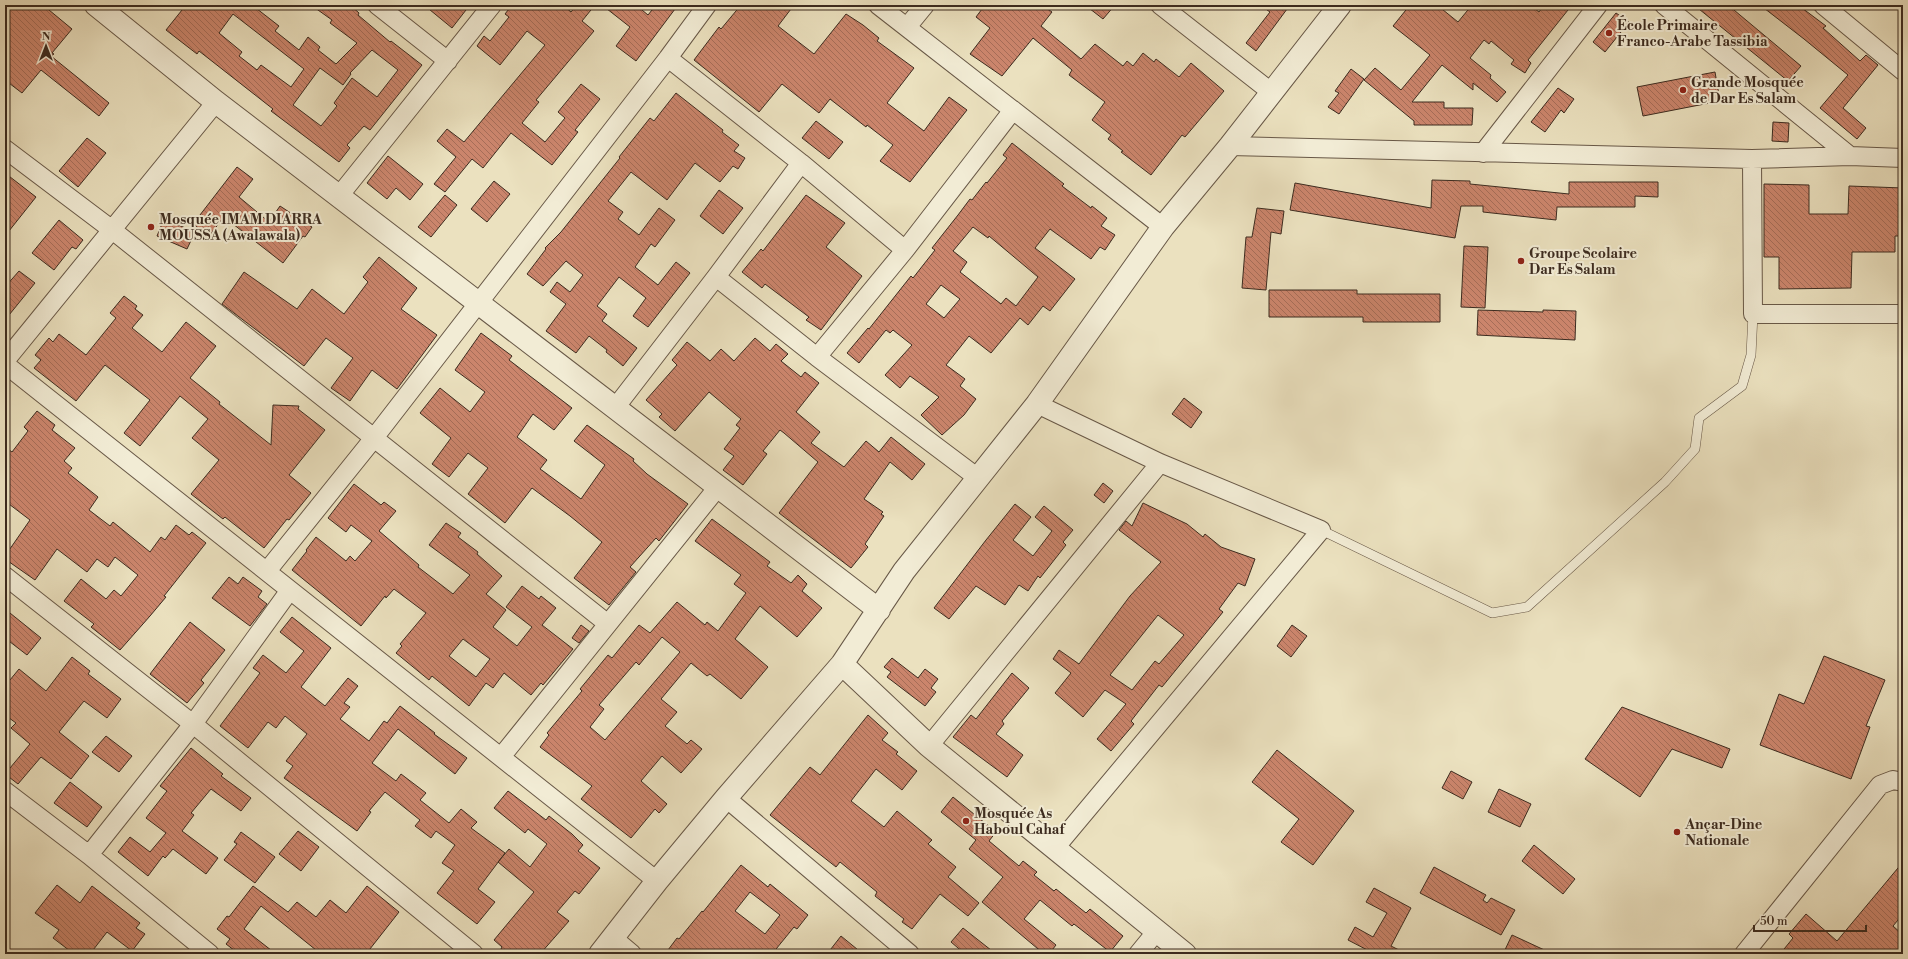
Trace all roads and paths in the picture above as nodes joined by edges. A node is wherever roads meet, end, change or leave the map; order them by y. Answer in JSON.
{"nodes":[{"id":1,"x":377,"y":5,"type":"edge"},
{"id":2,"x":492,"y":5,"type":"edge"},
{"id":3,"x":707,"y":5,"type":"edge"},
{"id":4,"x":878,"y":5,"type":"edge"},
{"id":5,"x":925,"y":5,"type":"edge"},
{"id":6,"x":1160,"y":5,"type":"edge"},
{"id":7,"x":1340,"y":5,"type":"edge"},
{"id":8,"x":1598,"y":5,"type":"edge"},
{"id":9,"x":1664,"y":5,"type":"edge"},
{"id":10,"x":1822,"y":5,"type":"edge"},
{"id":11,"x":98,"y":6,"type":"edge"},
{"id":12,"x":907,"y":27,"type":"junction"},
{"id":13,"x":668,"y":58,"type":"junction"},
{"id":14,"x":448,"y":61,"type":"junction"},
{"id":15,"x":1903,"y":71,"type":"edge"},
{"id":16,"x":1271,"y":92,"type":"junction"},
{"id":17,"x":216,"y":102,"type":"junction"},
{"id":18,"x":1013,"y":110,"type":"junction"},
{"id":19,"x":1230,"y":146,"type":"junction"},
{"id":20,"x":5,"y":149,"type":"edge"},
{"id":21,"x":1483,"y":153,"type":"junction"},
{"id":22,"x":1900,"y":153,"type":"edge"},
{"id":23,"x":1850,"y":156,"type":"junction"},
{"id":24,"x":1752,"y":159,"type":"junction"},
{"id":25,"x":801,"y":163,"type":"junction"},
{"id":26,"x":339,"y":196,"type":"junction"},
{"id":27,"x":1163,"y":228,"type":"junction"},
{"id":28,"x":111,"y":229,"type":"junction"},
{"id":29,"x":905,"y":250,"type":"junction"},
{"id":30,"x":716,"y":277,"type":"junction"},
{"id":31,"x":477,"y":302,"type":"junction"},
{"id":32,"x":1753,"y":314,"type":"junction"},
{"id":33,"x":1903,"y":314,"type":"edge"},
{"id":34,"x":817,"y":357,"type":"junction"},
{"id":35,"x":5,"y":361,"type":"edge"},
{"id":36,"x":5,"y":364,"type":"edge"},
{"id":37,"x":1037,"y":404,"type":"junction"},
{"id":38,"x":615,"y":408,"type":"junction"},
{"id":39,"x":374,"y":438,"type":"junction"},
{"id":40,"x":1160,"y":463,"type":"junction"},
{"id":41,"x":978,"y":478,"type":"junction"},
{"id":42,"x":718,"y":487,"type":"junction"},
{"id":43,"x":1321,"y":530,"type":"junction"},
{"id":44,"x":266,"y":571,"type":"junction"},
{"id":45,"x":5,"y":576,"type":"edge"},
{"id":46,"x":290,"y":590,"type":"junction"},
{"id":47,"x":878,"y":610,"type":"junction"},
{"id":48,"x":608,"y":624,"type":"junction"},
{"id":49,"x":842,"y":664,"type":"junction"},
{"id":50,"x":193,"y":724,"type":"junction"},
{"id":51,"x":930,"y":746,"type":"junction"},
{"id":52,"x":501,"y":757,"type":"junction"},
{"id":53,"x":1903,"y":782,"type":"edge"},
{"id":54,"x":5,"y":791,"type":"edge"},
{"id":55,"x":726,"y":798,"type":"junction"},
{"id":56,"x":1055,"y":848,"type":"junction"},
{"id":57,"x":88,"y":855,"type":"junction"},
{"id":58,"x":657,"y":881,"type":"junction"},
{"id":59,"x":1156,"y":932,"type":"junction"},
{"id":60,"x":607,"y":946,"type":"edge"},
{"id":61,"x":198,"y":951,"type":"edge"},
{"id":62,"x":474,"y":954,"type":"edge"},
{"id":63,"x":632,"y":954,"type":"edge"},
{"id":64,"x":910,"y":954,"type":"edge"},
{"id":65,"x":1138,"y":954,"type":"edge"},
{"id":66,"x":1185,"y":954,"type":"edge"},
{"id":67,"x":1744,"y":954,"type":"edge"}],
"edges":[{"from":1,"to":14,"type":"street"},
{"from":2,"to":14,"type":"street"},
{"from":3,"to":13,"type":"street"},
{"from":4,"to":12,"type":"street"},
{"from":5,"to":12,"type":"street"},
{"from":6,"to":16,"type":"street"},
{"from":7,"to":16,"type":"street"},
{"from":8,"to":21,"type":"street"},
{"from":9,"to":23,"type":"street"},
{"from":10,"to":15,"type":"street"},
{"from":11,"to":17,"type":"street"},
{"from":12,"to":18,"type":"street"},
{"from":13,"to":25,"type":"street"},
{"from":13,"to":31,"type":"street"},
{"from":14,"to":26,"type":"street"},
{"from":16,"to":19,"type":"street"},
{"from":17,"to":26,"type":"street"},
{"from":17,"to":28,"type":"street"},
{"from":18,"to":27,"type":"street"},
{"from":18,"to":29,"type":"street"},
{"from":19,"to":21,"type":"street"},
{"from":19,"to":27,"type":"street"},
{"from":20,"to":28,"type":"street"},
{"from":21,"to":24,"type":"street"},
{"from":22,"to":23,"type":"street"},
{"from":23,"to":24,"type":"street"},
{"from":24,"to":32,"type":"street"},
{"from":25,"to":29,"type":"street"},
{"from":25,"to":30,"type":"street"},
{"from":26,"to":31,"type":"street"},
{"from":27,"to":37,"type":"street"},
{"from":28,"to":35,"type":"street"},
{"from":28,"to":39,"type":"street"},
{"from":29,"to":34,"type":"street"},
{"from":30,"to":34,"type":"street"},
{"from":30,"to":38,"type":"street"},
{"from":31,"to":38,"type":"street"},
{"from":31,"to":39,"type":"street"},
{"from":32,"to":33,"type":"street"},
{"from":32,"to":43,"type":"lane"},
{"from":34,"to":41,"type":"street"},
{"from":36,"to":44,"type":"street"},
{"from":37,"to":40,"type":"street"},
{"from":37,"to":41,"type":"street"},
{"from":38,"to":42,"type":"street"},
{"from":39,"to":44,"type":"street"},
{"from":39,"to":48,"type":"street"},
{"from":40,"to":43,"type":"street"},
{"from":40,"to":51,"type":"street"},
{"from":41,"to":47,"type":"street"},
{"from":42,"to":47,"type":"street"},
{"from":42,"to":48,"type":"street"},
{"from":43,"to":56,"type":"street"},
{"from":44,"to":46,"type":"street"},
{"from":45,"to":50,"type":"street"},
{"from":46,"to":50,"type":"street"},
{"from":46,"to":52,"type":"street"},
{"from":47,"to":49,"type":"street"},
{"from":48,"to":52,"type":"street"},
{"from":49,"to":51,"type":"street"},
{"from":49,"to":55,"type":"street"},
{"from":50,"to":57,"type":"street"},
{"from":50,"to":62,"type":"street"},
{"from":51,"to":56,"type":"street"},
{"from":52,"to":58,"type":"street"},
{"from":53,"to":67,"type":"street"},
{"from":54,"to":57,"type":"street"},
{"from":55,"to":58,"type":"street"},
{"from":55,"to":64,"type":"street"},
{"from":56,"to":59,"type":"street"},
{"from":57,"to":61,"type":"street"},
{"from":58,"to":60,"type":"street"},
{"from":59,"to":65,"type":"street"},
{"from":59,"to":66,"type":"street"},
{"from":60,"to":63,"type":"street"}]}
